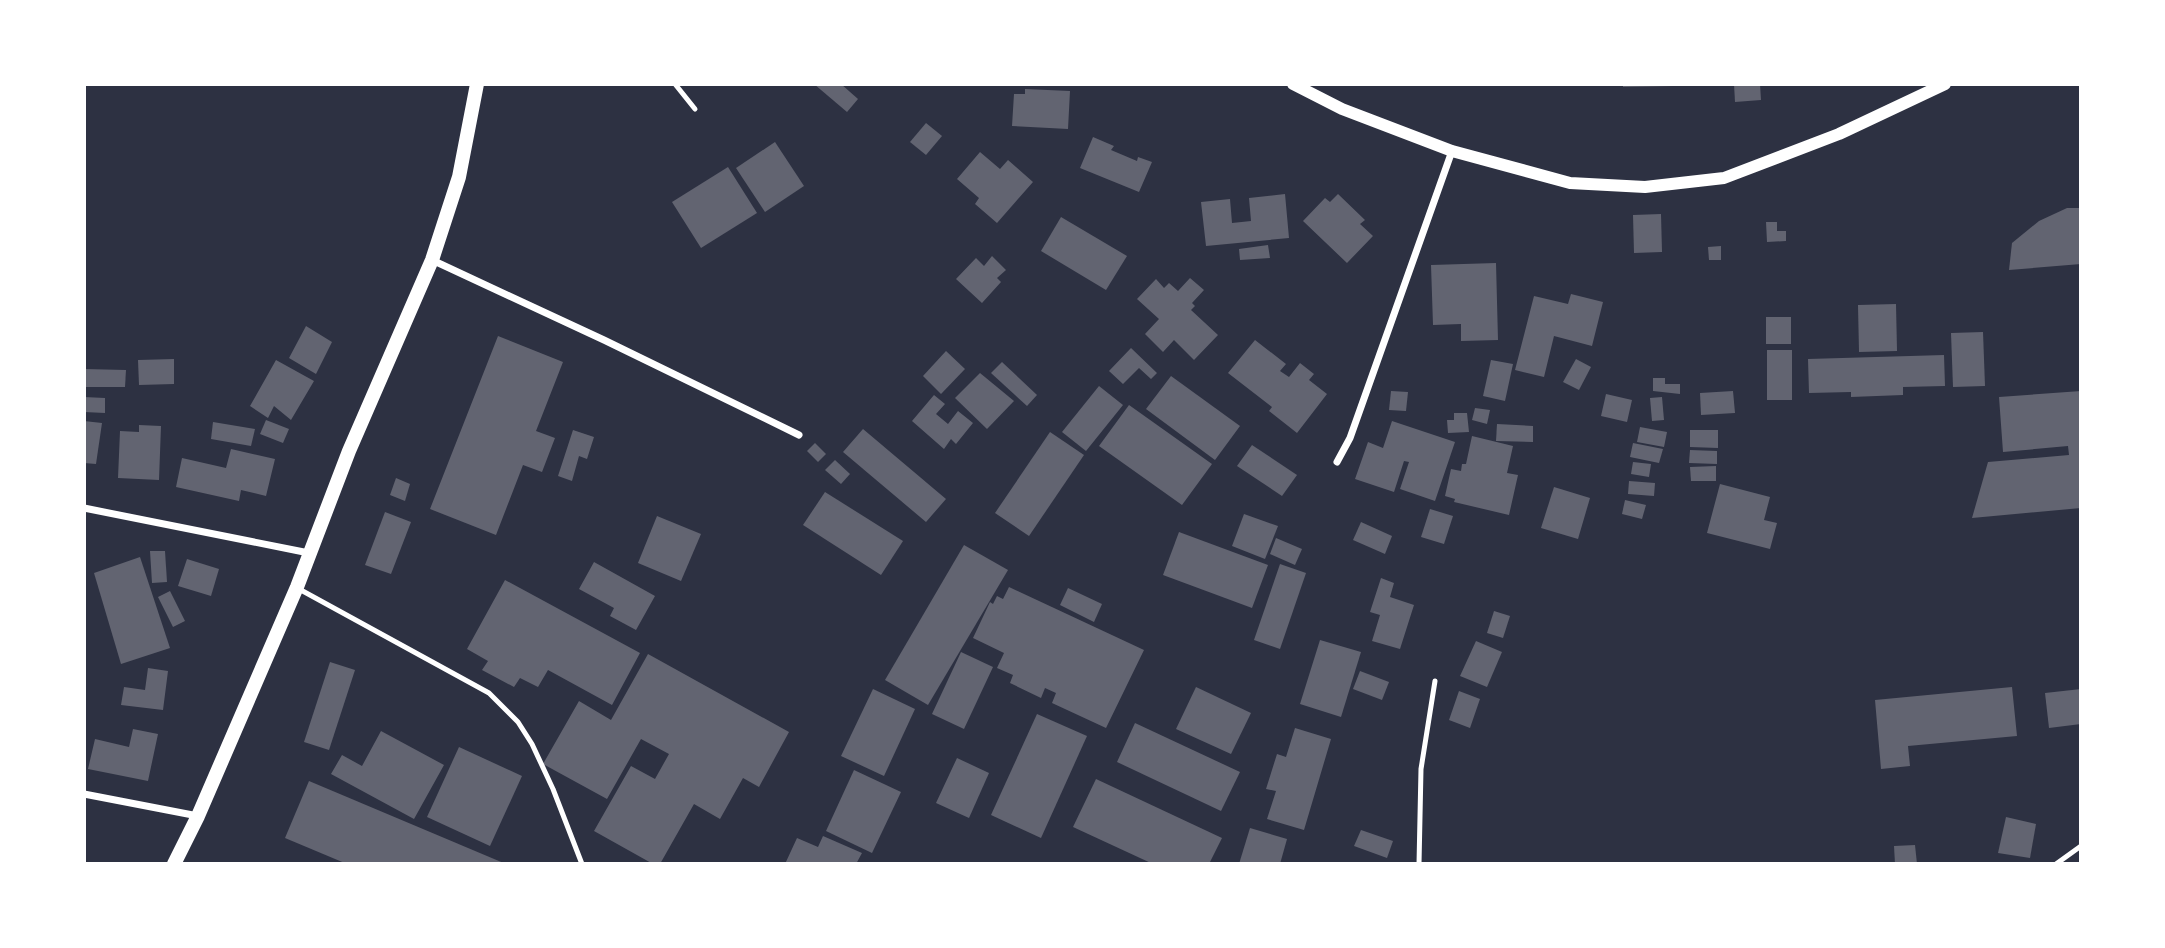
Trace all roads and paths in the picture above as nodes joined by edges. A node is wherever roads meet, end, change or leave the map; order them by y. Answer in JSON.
{"nodes":[{"id":1,"x":477,"y":84,"type":"edge"},
{"id":2,"x":676,"y":84,"type":"edge"},
{"id":3,"x":1293,"y":84,"type":"edge"},
{"id":4,"x":1945,"y":84,"type":"edge"},
{"id":5,"x":695,"y":109,"type":"dead end"},
{"id":6,"x":1452,"y":151,"type":"junction"},
{"id":7,"x":432,"y":260,"type":"junction"},
{"id":8,"x":799,"y":435,"type":"dead end"},
{"id":9,"x":1337,"y":462,"type":"dead end"},
{"id":10,"x":84,"y":508,"type":"edge"},
{"id":11,"x":309,"y":553,"type":"junction"},
{"id":12,"x":296,"y":587,"type":"junction"},
{"id":13,"x":1435,"y":681,"type":"dead end"},
{"id":14,"x":84,"y":794,"type":"edge"},
{"id":15,"x":198,"y":817,"type":"junction"},
{"id":16,"x":2081,"y":846,"type":"edge"},
{"id":17,"x":174,"y":864,"type":"edge"},
{"id":18,"x":582,"y":864,"type":"edge"},
{"id":19,"x":1419,"y":864,"type":"edge"},
{"id":20,"x":2056,"y":864,"type":"edge"}],
"edges":[{"from":1,"to":7,"type":"main road"},
{"from":2,"to":5,"type":"lane"},
{"from":3,"to":6,"type":"street"},
{"from":4,"to":6,"type":"street"},
{"from":6,"to":9,"type":"street"},
{"from":7,"to":8,"type":"street"},
{"from":7,"to":11,"type":"main road"},
{"from":10,"to":11,"type":"street"},
{"from":11,"to":12,"type":"main road"},
{"from":12,"to":15,"type":"main road"},
{"from":12,"to":18,"type":"lane"},
{"from":13,"to":19,"type":"lane"},
{"from":14,"to":15,"type":"street"},
{"from":15,"to":17,"type":"main road"},
{"from":16,"to":20,"type":"lane"}]}
